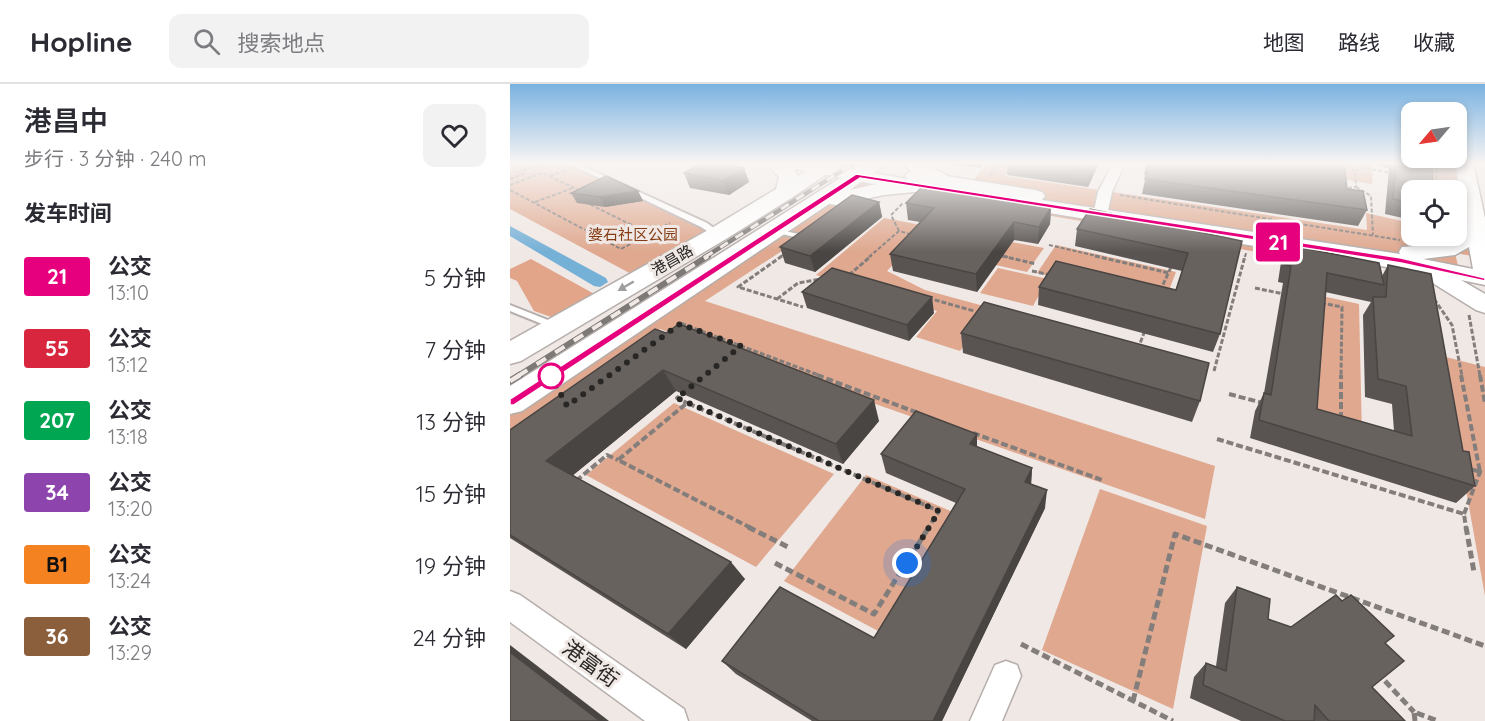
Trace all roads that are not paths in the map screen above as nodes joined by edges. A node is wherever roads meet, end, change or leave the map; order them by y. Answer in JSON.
{"nodes":[{"id":1,"x":636,"y":193,"type":"edge"},
{"id":2,"x":786,"y":193,"type":"edge"},
{"id":3,"x":833,"y":193,"type":"edge"},
{"id":4,"x":863,"y":193,"type":"edge"},
{"id":5,"x":882,"y":193,"type":"edge"},
{"id":6,"x":1019,"y":193,"type":"edge"},
{"id":7,"x":1108,"y":193,"type":"edge"},
{"id":8,"x":1470,"y":193,"type":"edge"},
{"id":9,"x":911,"y":194,"type":"joint"},
{"id":10,"x":817,"y":204,"type":"junction"},
{"id":11,"x":1103,"y":205,"type":"junction"},
{"id":12,"x":1477,"y":229,"type":"junction"},
{"id":13,"x":773,"y":230,"type":"junction"},
{"id":14,"x":718,"y":234,"type":"junction"},
{"id":15,"x":808,"y":238,"type":"edge"},
{"id":16,"x":1402,"y":251,"type":"junction"},
{"id":17,"x":1485,"y":270,"type":"edge"},
{"id":18,"x":1485,"y":278,"type":"edge"},
{"id":19,"x":1485,"y":305,"type":"edge"},
{"id":20,"x":510,"y":308,"type":"edge"},
{"id":21,"x":556,"y":326,"type":"junction"},
{"id":22,"x":510,"y":354,"type":"edge"},
{"id":23,"x":510,"y":402,"type":"edge"},
{"id":24,"x":510,"y":605,"type":"edge"},
{"id":25,"x":1006,"y":676,"type":"dead end"},
{"id":26,"x":672,"y":721,"type":"edge"},
{"id":27,"x":986,"y":721,"type":"edge"}],
"edges":[{"from":1,"to":14,"type":"lane"},
{"from":2,"to":14,"type":"main road","name":"港昌路"},
{"from":3,"to":10,"type":"main road","name":"港昌路"},
{"from":4,"to":10,"type":"main road"},
{"from":5,"to":9,"type":"main road"},
{"from":6,"to":11,"type":"street"},
{"from":7,"to":11,"type":"street"},
{"from":8,"to":12,"type":"street"},
{"from":9,"to":11,"type":"street"},
{"from":10,"to":13,"type":"main road","name":"港昌路"},
{"from":11,"to":16,"type":"street"},
{"from":11,"to":16,"type":"street"},
{"from":12,"to":16,"type":"street"},
{"from":12,"to":17,"type":"street"},
{"from":13,"to":15,"type":"lane"},
{"from":13,"to":23,"type":"main road","name":"港昌路"},
{"from":14,"to":21,"type":"main road","name":"港昌路","one_way":true},
{"from":16,"to":17,"type":"street"},
{"from":16,"to":18,"type":"street"},
{"from":16,"to":19,"type":"street"},
{"from":20,"to":21,"type":"lane"},
{"from":21,"to":22,"type":"main road","name":"港昌路"},
{"from":24,"to":26,"type":"street","name":"港富街"},
{"from":25,"to":27,"type":"street"}]}
